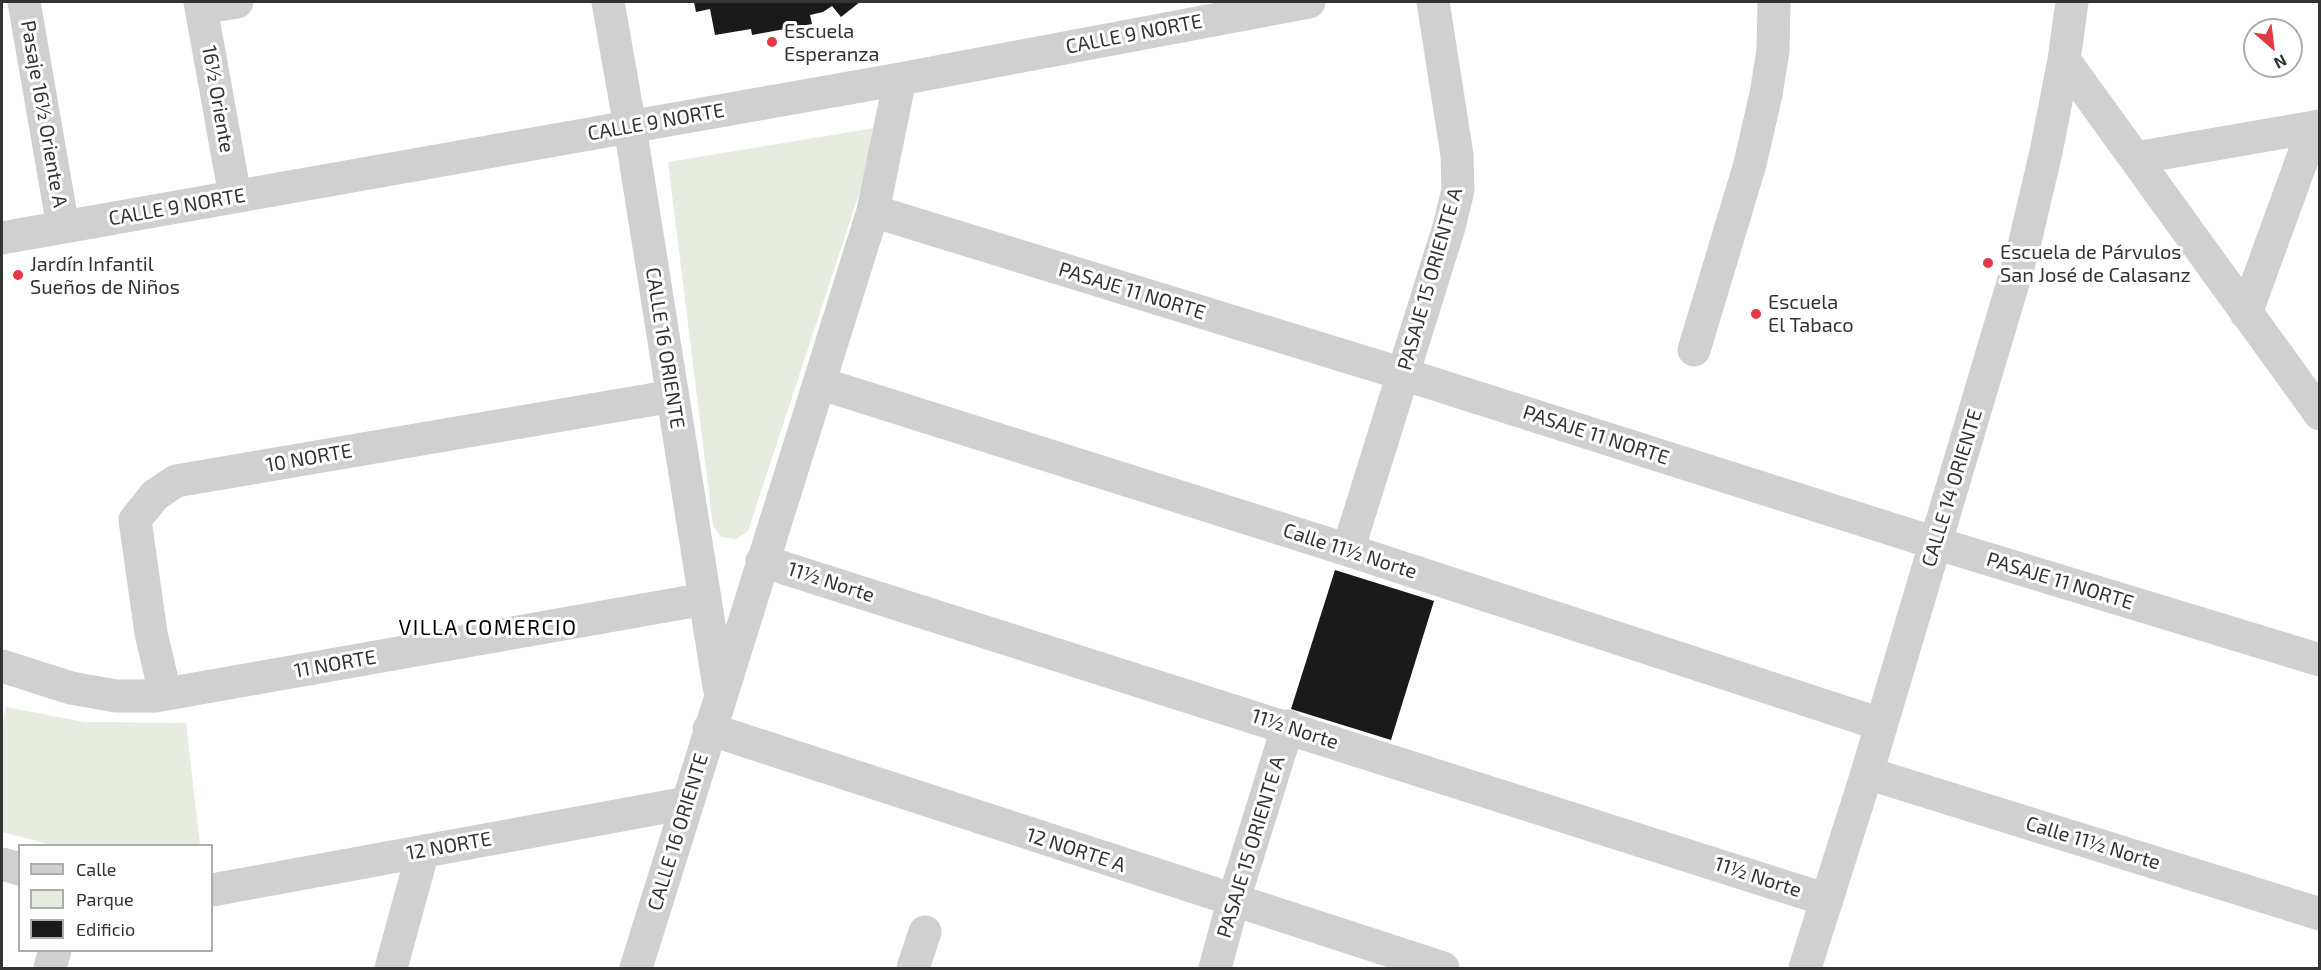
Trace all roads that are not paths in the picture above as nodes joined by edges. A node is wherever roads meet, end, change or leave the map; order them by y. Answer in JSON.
{"nodes":[{"id":1,"x":24,"y":2,"type":"edge"},
{"id":2,"x":237,"y":2,"type":"edge"},
{"id":3,"x":608,"y":2,"type":"edge"},
{"id":4,"x":1309,"y":2,"type":"edge"},
{"id":5,"x":1433,"y":2,"type":"edge"},
{"id":6,"x":1774,"y":2,"type":"edge"},
{"id":7,"x":2072,"y":2,"type":"edge"},
{"id":8,"x":201,"y":5,"type":"edge"},
{"id":9,"x":1159,"y":15,"type":"edge"},
{"id":10,"x":2064,"y":60,"type":"junction"},
{"id":11,"x":900,"y":79,"type":"junction"},
{"id":12,"x":630,"y":126,"type":"junction"},
{"id":13,"x":2317,"y":127,"type":"edge"},
{"id":14,"x":2135,"y":158,"type":"junction"},
{"id":15,"x":235,"y":196,"type":"junction"},
{"id":16,"x":873,"y":211,"type":"junction"},
{"id":17,"x":63,"y":227,"type":"junction"},
{"id":18,"x":2,"y":238,"type":"edge"},
{"id":19,"x":2246,"y":313,"type":"junction"},
{"id":20,"x":1694,"y":350,"type":"dead end"},
{"id":21,"x":1403,"y":374,"type":"junction"},
{"id":22,"x":819,"y":383,"type":"junction"},
{"id":23,"x":673,"y":396,"type":"junction"},
{"id":24,"x":2319,"y":414,"type":"edge"},
{"id":25,"x":1935,"y":543,"type":"junction"},
{"id":26,"x":1348,"y":550,"type":"junction"},
{"id":27,"x":762,"y":561,"type":"junction"},
{"id":28,"x":705,"y":599,"type":"junction"},
{"id":29,"x":2319,"y":660,"type":"edge"},
{"id":30,"x":2,"y":666,"type":"edge"},
{"id":31,"x":165,"y":693,"type":"junction"},
{"id":32,"x":720,"y":694,"type":"junction"},
{"id":33,"x":1880,"y":724,"type":"junction"},
{"id":34,"x":1288,"y":726,"type":"junction"},
{"id":35,"x":710,"y":729,"type":"junction"},
{"id":36,"x":1867,"y":772,"type":"junction"},
{"id":37,"x":687,"y":803,"type":"junction"},
{"id":38,"x":423,"y":851,"type":"junction"},
{"id":39,"x":2,"y":864,"type":"edge"},
{"id":40,"x":18,"y":868,"type":"edge"},
{"id":41,"x":213,"y":890,"type":"edge"},
{"id":42,"x":1827,"y":900,"type":"junction"},
{"id":43,"x":1233,"y":902,"type":"junction"},
{"id":44,"x":2319,"y":914,"type":"edge"},
{"id":45,"x":925,"y":932,"type":"dead end"},
{"id":46,"x":55,"y":952,"type":"edge"},
{"id":47,"x":50,"y":969,"type":"edge"},
{"id":48,"x":391,"y":969,"type":"edge"},
{"id":49,"x":636,"y":969,"type":"edge"},
{"id":50,"x":913,"y":969,"type":"edge"},
{"id":51,"x":1215,"y":969,"type":"edge"},
{"id":52,"x":1443,"y":969,"type":"edge"},
{"id":53,"x":1805,"y":969,"type":"edge"}],
"edges":[{"from":1,"to":17,"type":"street","name":"Pasaje 16½ Oriente A"},
{"from":2,"to":8,"type":"street"},
{"from":3,"to":12,"type":"street","name":"CALLE 16 ORIENTE"},
{"from":4,"to":9,"type":"street","name":"CALLE 9 NORTE"},
{"from":5,"to":21,"type":"street","name":"PASAJE 15 ORIENTE A"},
{"from":6,"to":20,"type":"street"},
{"from":7,"to":10,"type":"street","name":"CALLE 14 ORIENTE"},
{"from":8,"to":15,"type":"street","name":"16½ Oriente"},
{"from":9,"to":11,"type":"street","name":"CALLE 9 NORTE"},
{"from":10,"to":14,"type":"street"},
{"from":10,"to":25,"type":"street","name":"CALLE 14 ORIENTE"},
{"from":11,"to":12,"type":"street","name":"CALLE 9 NORTE"},
{"from":11,"to":16,"type":"street","name":"CALLE 16 ORIENTE"},
{"from":12,"to":15,"type":"street","name":"CALLE 9 NORTE"},
{"from":12,"to":23,"type":"street","name":"CALLE 16 ORIENTE"},
{"from":13,"to":14,"type":"street"},
{"from":13,"to":19,"type":"street"},
{"from":14,"to":19,"type":"street"},
{"from":15,"to":17,"type":"street","name":"CALLE 9 NORTE"},
{"from":16,"to":21,"type":"street","name":"PASAJE 11 NORTE"},
{"from":16,"to":22,"type":"street","name":"CALLE 16 ORIENTE"},
{"from":17,"to":18,"type":"street","name":"CALLE 9 NORTE"},
{"from":19,"to":24,"type":"street"},
{"from":21,"to":25,"type":"street","name":"PASAJE 11 NORTE"},
{"from":21,"to":26,"type":"street","name":"PASAJE 15 ORIENTE A"},
{"from":22,"to":26,"type":"street","name":"Calle 11½ Norte"},
{"from":22,"to":27,"type":"street","name":"CALLE 16 ORIENTE"},
{"from":23,"to":28,"type":"street","name":"CALLE 16 ORIENTE"},
{"from":23,"to":31,"type":"street","name":"10 NORTE"},
{"from":25,"to":29,"type":"street","name":"PASAJE 11 NORTE"},
{"from":25,"to":33,"type":"street","name":"CALLE 14 ORIENTE"},
{"from":26,"to":33,"type":"street","name":"Calle 11½ Norte"},
{"from":27,"to":32,"type":"street","name":"CALLE 16 ORIENTE"},
{"from":27,"to":34,"type":"street","name":"11½ Norte"},
{"from":28,"to":31,"type":"street","name":"11 NORTE"},
{"from":28,"to":32,"type":"street","name":"CALLE 16 ORIENTE"},
{"from":30,"to":31,"type":"street","name":"11 NORTE"},
{"from":32,"to":35,"type":"street","name":"CALLE 16 ORIENTE"},
{"from":33,"to":36,"type":"street","name":"CALLE 14 ORIENTE"},
{"from":34,"to":42,"type":"street","name":"11½ Norte"},
{"from":34,"to":43,"type":"street","name":"PASAJE 15 ORIENTE A"},
{"from":35,"to":37,"type":"street","name":"CALLE 16 ORIENTE"},
{"from":35,"to":43,"type":"street","name":"12 NORTE A"},
{"from":36,"to":42,"type":"street","name":"CALLE 14 ORIENTE"},
{"from":36,"to":44,"type":"street","name":"Calle 11½ Norte"},
{"from":37,"to":38,"type":"street","name":"12 NORTE"},
{"from":37,"to":49,"type":"street","name":"CALLE 16 ORIENTE"},
{"from":38,"to":41,"type":"street","name":"12 NORTE"},
{"from":38,"to":48,"type":"street"},
{"from":39,"to":40,"type":"street"},
{"from":42,"to":53,"type":"street","name":"CALLE 14 ORIENTE"},
{"from":43,"to":51,"type":"street","name":"PASAJE 15 ORIENTE A"},
{"from":43,"to":52,"type":"street","name":"12 NORTE A"},
{"from":45,"to":50,"type":"street"},
{"from":46,"to":47,"type":"street"}]}
